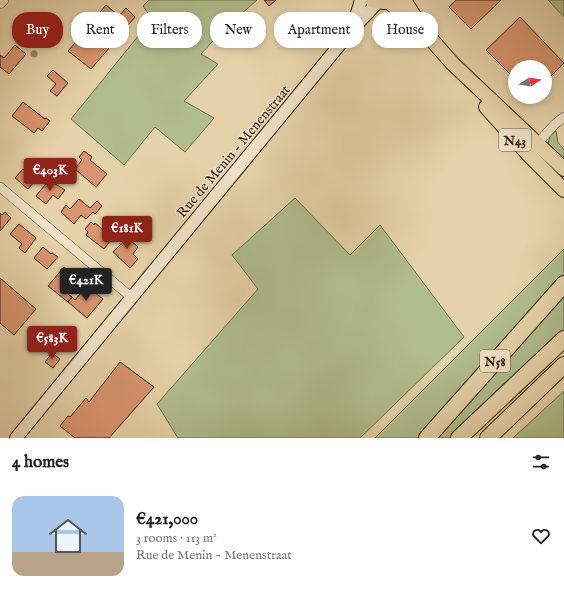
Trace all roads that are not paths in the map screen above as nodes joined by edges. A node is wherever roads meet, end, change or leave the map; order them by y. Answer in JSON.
{"nodes":[{"id":1,"x":4,"y":0,"type":"edge"},
{"id":2,"x":361,"y":0,"type":"edge"},
{"id":3,"x":404,"y":0,"type":"edge"},
{"id":4,"x":382,"y":1,"type":"edge"},
{"id":5,"x":0,"y":4,"type":"edge"},
{"id":6,"x":357,"y":12,"type":"edge"},
{"id":7,"x":398,"y":12,"type":"edge"},
{"id":8,"x":412,"y":12,"type":"edge"},
{"id":9,"x":364,"y":18,"type":"edge"},
{"id":10,"x":438,"y":47,"type":"edge"},
{"id":11,"x":337,"y":48,"type":"edge"},
{"id":12,"x":564,"y":117,"type":"edge"},
{"id":13,"x":532,"y":149,"type":"junction"},
{"id":14,"x":564,"y":169,"type":"edge"},
{"id":15,"x":0,"y":187,"type":"edge"},
{"id":16,"x":564,"y":190,"type":"edge"},
{"id":17,"x":564,"y":284,"type":"edge"},
{"id":18,"x":131,"y":297,"type":"junction"},
{"id":19,"x":564,"y":339,"type":"edge"},
{"id":20,"x":564,"y":365,"type":"edge"},
{"id":21,"x":16,"y":438,"type":"edge"},
{"id":22,"x":427,"y":438,"type":"edge"},
{"id":23,"x":459,"y":438,"type":"edge"},
{"id":24,"x":488,"y":438,"type":"edge"}],
"edges":[{"from":1,"to":5,"type":"street"},
{"from":2,"to":6,"type":"street","name":"Rue de Menin - Menenstraat"},
{"from":3,"to":8,"type":"main road","number":"N43"},
{"from":4,"to":7,"type":"main road","number":"N43"},
{"from":4,"to":9,"type":"street","name":"Rue de Menin - Menenstraat"},
{"from":10,"to":13,"type":"main road","number":"N43"},
{"from":11,"to":18,"type":"street","name":"Rue de Menin - Menenstraat"},
{"from":12,"to":13,"type":"street"},
{"from":13,"to":14,"type":"main road","number":"N43"},
{"from":13,"to":16,"type":"main road","number":"N43"},
{"from":15,"to":18,"type":"street"},
{"from":17,"to":22,"type":"highway","number":"N58"},
{"from":18,"to":21,"type":"street","name":"Rue de Menin - Menenstraat"},
{"from":19,"to":23,"type":"highway","number":"N58"},
{"from":20,"to":24,"type":"highway"}]}
